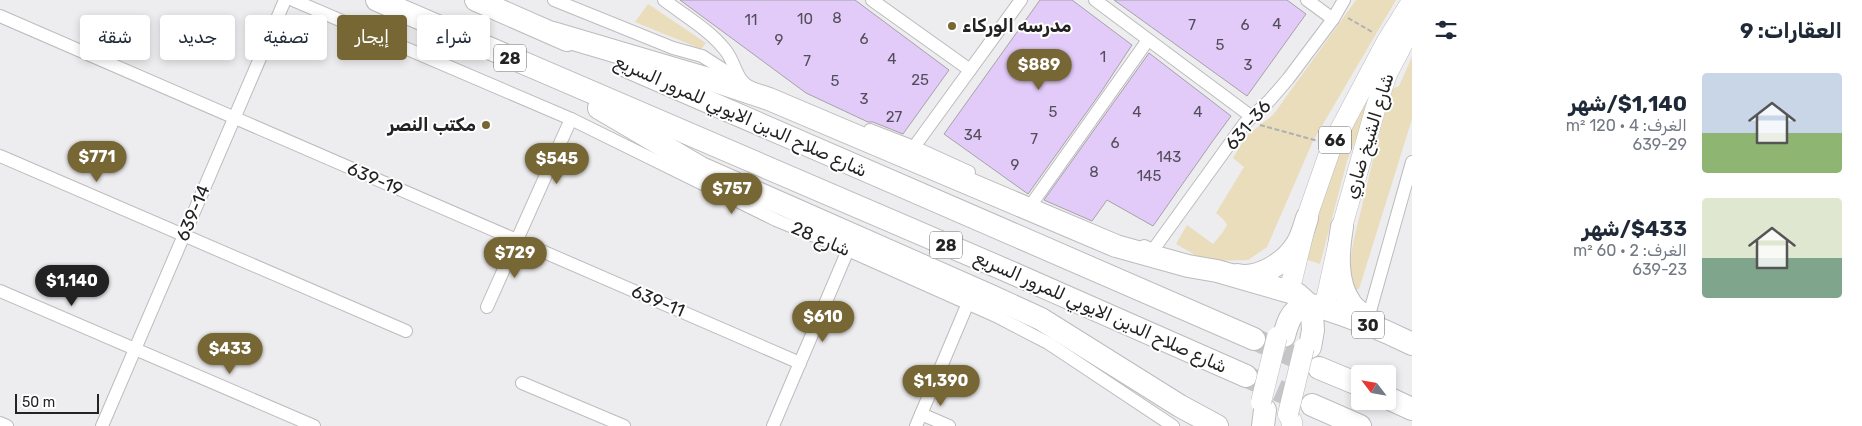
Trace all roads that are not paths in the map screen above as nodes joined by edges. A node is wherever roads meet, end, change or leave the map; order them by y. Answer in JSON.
{"nodes":[{"id":1,"x":285,"y":0,"type":"edge"},
{"id":2,"x":293,"y":0,"type":"edge"},
{"id":3,"x":377,"y":0,"type":"edge"},
{"id":4,"x":476,"y":0,"type":"edge"},
{"id":5,"x":554,"y":0,"type":"edge"},
{"id":6,"x":664,"y":0,"type":"edge"},
{"id":7,"x":872,"y":0,"type":"edge"},
{"id":8,"x":1021,"y":0,"type":"edge"},
{"id":9,"x":1095,"y":0,"type":"edge"},
{"id":10,"x":1307,"y":0,"type":"edge"},
{"id":11,"x":1344,"y":0,"type":"edge"},
{"id":12,"x":1412,"y":1,"type":"edge"},
{"id":13,"x":1335,"y":15,"type":"junction"},
{"id":14,"x":0,"y":16,"type":"edge"},
{"id":15,"x":1412,"y":26,"type":"edge"},
{"id":16,"x":553,"y":33,"type":"junction"},
{"id":17,"x":1148,"y":40,"type":"junction"},
{"id":18,"x":536,"y":70,"type":"junction"},
{"id":19,"x":970,"y":70,"type":"junction"},
{"id":20,"x":746,"y":85,"type":"junction"},
{"id":21,"x":769,"y":99,"type":"junction"},
{"id":22,"x":234,"y":117,"type":"junction"},
{"id":23,"x":1252,"y":117,"type":"junction"},
{"id":24,"x":571,"y":118,"type":"junction"},
{"id":25,"x":914,"y":147,"type":"junction"},
{"id":26,"x":0,"y":156,"type":"edge"},
{"id":27,"x":1412,"y":162,"type":"edge"},
{"id":28,"x":1033,"y":202,"type":"junction"},
{"id":29,"x":1307,"y":218,"type":"junction"},
{"id":30,"x":1342,"y":227,"type":"junction"},
{"id":31,"x":183,"y":235,"type":"junction"},
{"id":32,"x":517,"y":240,"type":"junction"},
{"id":33,"x":848,"y":250,"type":"junction"},
{"id":34,"x":1217,"y":271,"type":"junction"},
{"id":35,"x":0,"y":291,"type":"edge"},
{"id":36,"x":1307,"y":301,"type":"junction"},
{"id":37,"x":968,"y":303,"type":"junction"},
{"id":38,"x":487,"y":307,"type":"dead end"},
{"id":39,"x":1367,"y":321,"type":"junction"},
{"id":40,"x":406,"y":331,"type":"dead end"},
{"id":41,"x":1280,"y":336,"type":"joint"},
{"id":42,"x":1254,"y":339,"type":"tunnel mouth"},
{"id":43,"x":1404,"y":340,"type":"edge"},
{"id":44,"x":1307,"y":348,"type":"joint"},
{"id":45,"x":134,"y":349,"type":"junction"},
{"id":46,"x":800,"y":363,"type":"junction"},
{"id":47,"x":1319,"y":368,"type":"tunnel mouth"},
{"id":48,"x":1246,"y":376,"type":"tunnel mouth"},
{"id":49,"x":1351,"y":382,"type":"edge"},
{"id":50,"x":522,"y":383,"type":"dead end"},
{"id":51,"x":1396,"y":402,"type":"edge"},
{"id":52,"x":1312,"y":405,"type":"tunnel mouth"},
{"id":53,"x":1412,"y":409,"type":"edge"},
{"id":54,"x":921,"y":414,"type":"junction"},
{"id":55,"x":1176,"y":416,"type":"edge"},
{"id":56,"x":1262,"y":416,"type":"edge"},
{"id":57,"x":1291,"y":422,"type":"edge"},
{"id":58,"x":0,"y":423,"type":"edge"},
{"id":59,"x":7,"y":426,"type":"edge"},
{"id":60,"x":102,"y":426,"type":"edge"},
{"id":61,"x":314,"y":426,"type":"edge"},
{"id":62,"x":624,"y":426,"type":"edge"},
{"id":63,"x":773,"y":426,"type":"edge"},
{"id":64,"x":916,"y":426,"type":"edge"},
{"id":65,"x":949,"y":426,"type":"edge"},
{"id":66,"x":1204,"y":426,"type":"edge"},
{"id":67,"x":1217,"y":426,"type":"edge"},
{"id":68,"x":1360,"y":426,"type":"edge"}],
"edges":[{"from":1,"to":22,"type":"street","name":"639-14"},
{"from":2,"to":24,"type":"street","name":"شارع 28"},
{"from":3,"to":18,"type":"highway","name":"شارع صلاح الدين الايوبي للمرور السريع","number":"28"},
{"from":4,"to":16,"type":"highway","name":"شارع صلاح الدين الايوبي للمرور السريع","number":"28"},
{"from":5,"to":20,"type":"street"},
{"from":6,"to":20,"type":"street"},
{"from":7,"to":19,"type":"street"},
{"from":8,"to":19,"type":"street"},
{"from":9,"to":17,"type":"street"},
{"from":10,"to":13,"type":"street"},
{"from":11,"to":13,"type":"street","name":"631-36"},
{"from":12,"to":29,"type":"main road","name":"شارع الشيخ ضاري","number":"66"},
{"from":13,"to":23,"type":"street","name":"631-36"},
{"from":14,"to":22,"type":"street","name":"639-19"},
{"from":15,"to":30,"type":"main road","name":"شارع الشيخ ضاري","number":"66"},
{"from":16,"to":21,"type":"highway"},
{"from":16,"to":42,"type":"highway","name":"شارع صلاح الدين الايوبي للمرور السريع","number":"28"},
{"from":17,"to":23,"type":"street"},
{"from":17,"to":28,"type":"street"},
{"from":18,"to":48,"type":"highway","name":"شارع صلاح الدين الايوبي للمرور السريع","number":"28"},
{"from":18,"to":55,"type":"highway"},
{"from":19,"to":25,"type":"street"},
{"from":20,"to":21,"type":"street"},
{"from":20,"to":25,"type":"street"},
{"from":21,"to":34,"type":"highway"},
{"from":22,"to":31,"type":"street","name":"639-14"},
{"from":22,"to":32,"type":"street","name":"639-19"},
{"from":23,"to":28,"type":"street","name":"631-36"},
{"from":24,"to":32,"type":"street"},
{"from":24,"to":33,"type":"street","name":"شارع 28"},
{"from":25,"to":28,"type":"street"},
{"from":26,"to":31,"type":"street"},
{"from":27,"to":39,"type":"street"},
{"from":29,"to":34,"type":"highway"},
{"from":29,"to":36,"type":"main road","name":"شارع الشيخ ضاري","number":"66"},
{"from":30,"to":36,"type":"main road","name":"شارع الشيخ ضاري","number":"66"},
{"from":30,"to":39,"type":"highway"},
{"from":31,"to":40,"type":"street"},
{"from":31,"to":45,"type":"street","name":"639-14"},
{"from":32,"to":38,"type":"street"},
{"from":32,"to":46,"type":"street","name":"639-11"},
{"from":33,"to":37,"type":"street","name":"شارع 28"},
{"from":33,"to":46,"type":"street"},
{"from":34,"to":36,"type":"highway"},
{"from":35,"to":45,"type":"street"},
{"from":36,"to":39,"type":"highway","number":"30"},
{"from":36,"to":41,"type":"highway"},
{"from":36,"to":44,"type":"highway"},
{"from":37,"to":54,"type":"street"},
{"from":37,"to":55,"type":"street","name":"شارع 28"},
{"from":39,"to":43,"type":"highway","number":"30"},
{"from":41,"to":56,"type":"main road","bridge":true},
{"from":44,"to":57,"type":"main road","bridge":true},
{"from":45,"to":60,"type":"street","name":"639-14"},
{"from":45,"to":61,"type":"street"},
{"from":46,"to":63,"type":"street"},
{"from":47,"to":49,"type":"highway"},
{"from":50,"to":62,"type":"street"},
{"from":51,"to":53,"type":"highway"},
{"from":52,"to":68,"type":"highway"},
{"from":54,"to":64,"type":"street"},
{"from":54,"to":65,"type":"street"},
{"from":55,"to":66,"type":"highway"},
{"from":55,"to":67,"type":"highway"},
{"from":58,"to":59,"type":"street"}]}
